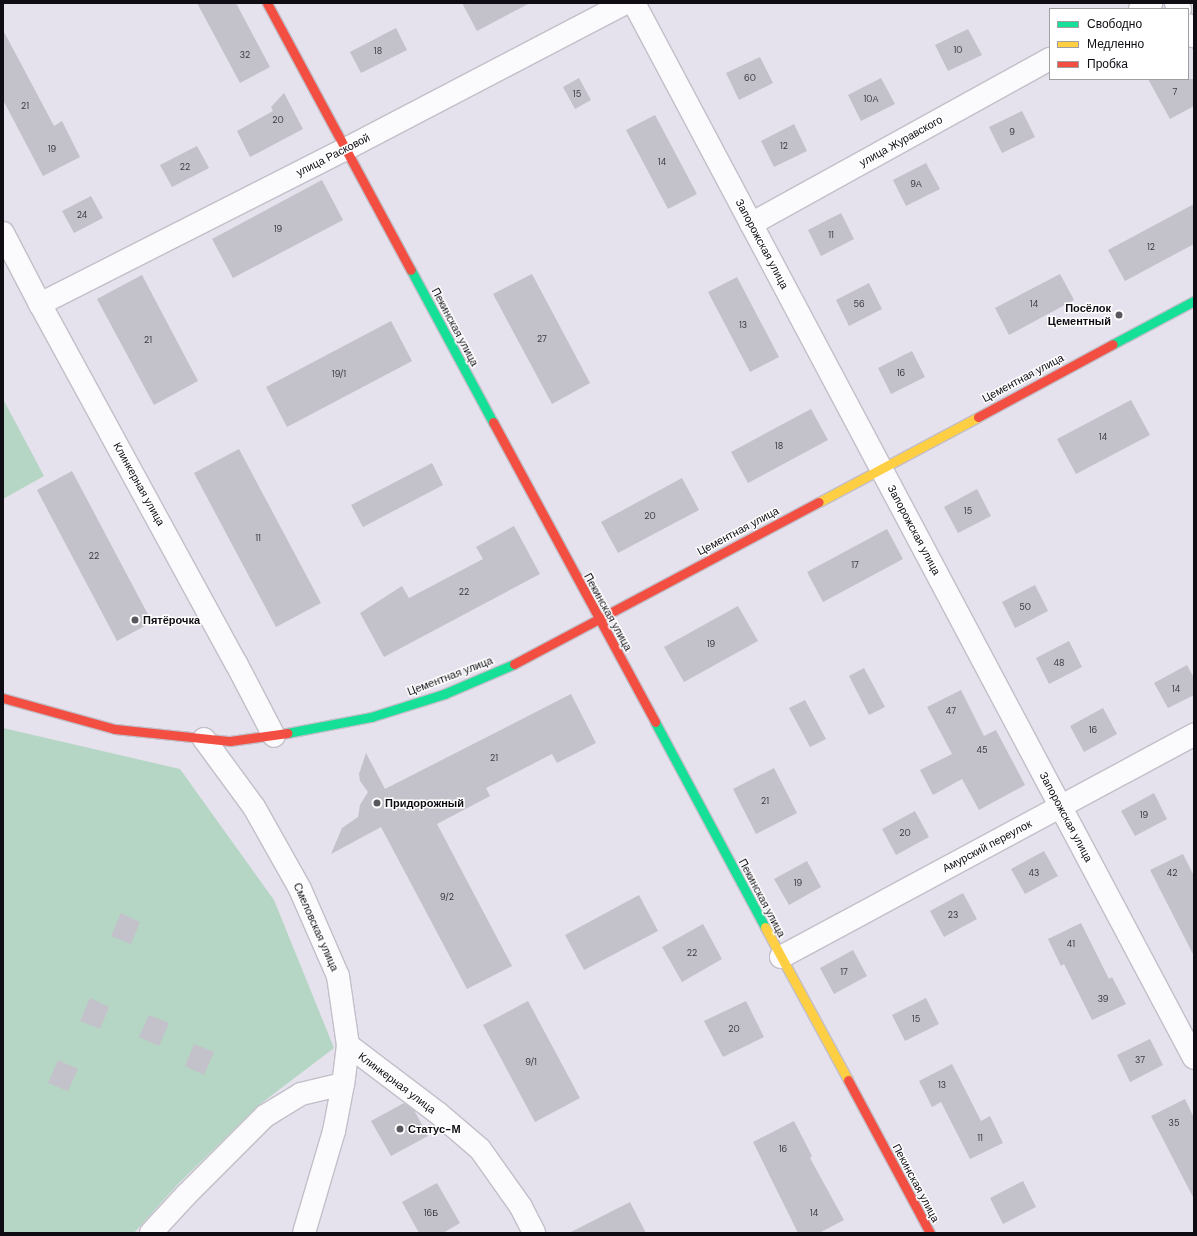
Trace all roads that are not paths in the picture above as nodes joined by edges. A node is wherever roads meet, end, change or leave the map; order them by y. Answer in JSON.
{"nodes":[{"id":1,"x":267,"y":3,"type":"edge"},
{"id":2,"x":625,"y":3,"type":"edge"},
{"id":3,"x":634,"y":3,"type":"edge"},
{"id":4,"x":1151,"y":3,"type":"edge"},
{"id":5,"x":1142,"y":8,"type":"edge"},
{"id":6,"x":1189,"y":27,"type":"edge"},
{"id":7,"x":1194,"y":36,"type":"edge"},
{"id":8,"x":1049,"y":60,"type":"edge"},
{"id":9,"x":346,"y":149,"type":"junction"},
{"id":10,"x":751,"y":224,"type":"junction"},
{"id":11,"x":3,"y":232,"type":"edge"},
{"id":12,"x":1194,"y":301,"type":"edge"},
{"id":13,"x":40,"y":304,"type":"junction"},
{"id":14,"x":881,"y":468,"type":"junction"},
{"id":15,"x":599,"y":619,"type":"junction"},
{"id":16,"x":3,"y":698,"type":"edge"},
{"id":17,"x":1194,"y":735,"type":"edge"},
{"id":18,"x":274,"y":736,"type":"junction"},
{"id":19,"x":204,"y":739,"type":"junction"},
{"id":20,"x":1060,"y":807,"type":"junction"},
{"id":21,"x":781,"y":957,"type":"junction"},
{"id":22,"x":348,"y":1046,"type":"junction"},
{"id":23,"x":1194,"y":1058,"type":"edge"},
{"id":24,"x":343,"y":1084,"type":"junction"},
{"id":25,"x":151,"y":1233,"type":"edge"},
{"id":26,"x":304,"y":1233,"type":"edge"},
{"id":27,"x":534,"y":1233,"type":"edge"},
{"id":28,"x":930,"y":1233,"type":"edge"}],
"edges":[{"from":1,"to":9,"type":"street","name":"Пекинская улица"},
{"from":2,"to":9,"type":"street","name":"улица Расковой"},
{"from":3,"to":10,"type":"street","name":"Запорожская улица"},
{"from":4,"to":5,"type":"street"},
{"from":6,"to":7,"type":"street"},
{"from":8,"to":10,"type":"street","name":"улица Журавского"},
{"from":9,"to":13,"type":"street","name":"улица Расковой"},
{"from":9,"to":15,"type":"street","name":"Пекинская улица"},
{"from":10,"to":14,"type":"street","name":"Запорожская улица"},
{"from":11,"to":13,"type":"street","name":"Клинкерная улица"},
{"from":12,"to":14,"type":"street","name":"Цементная улица"},
{"from":13,"to":18,"type":"street","name":"Клинкерная улица"},
{"from":14,"to":15,"type":"street","name":"Цементная улица"},
{"from":14,"to":20,"type":"street","name":"Запорожская улица"},
{"from":15,"to":18,"type":"street","name":"Цементная улица"},
{"from":15,"to":21,"type":"street","name":"Пекинская улица"},
{"from":16,"to":19,"type":"street","name":"Цементная улица"},
{"from":17,"to":20,"type":"street","name":"Амурский переулок"},
{"from":18,"to":19,"type":"street","name":"Цементная улица"},
{"from":19,"to":22,"type":"street","name":"Смеловская улица"},
{"from":20,"to":21,"type":"street","name":"Амурский переулок"},
{"from":20,"to":23,"type":"street","name":"Запорожская улица"},
{"from":21,"to":28,"type":"street","name":"Пекинская улица"},
{"from":22,"to":24,"type":"street","name":"Смеловская улица"},
{"from":22,"to":27,"type":"street","name":"Клинкерная улица"},
{"from":24,"to":25,"type":"street"},
{"from":24,"to":26,"type":"street","name":"Смеловская улица"}]}
